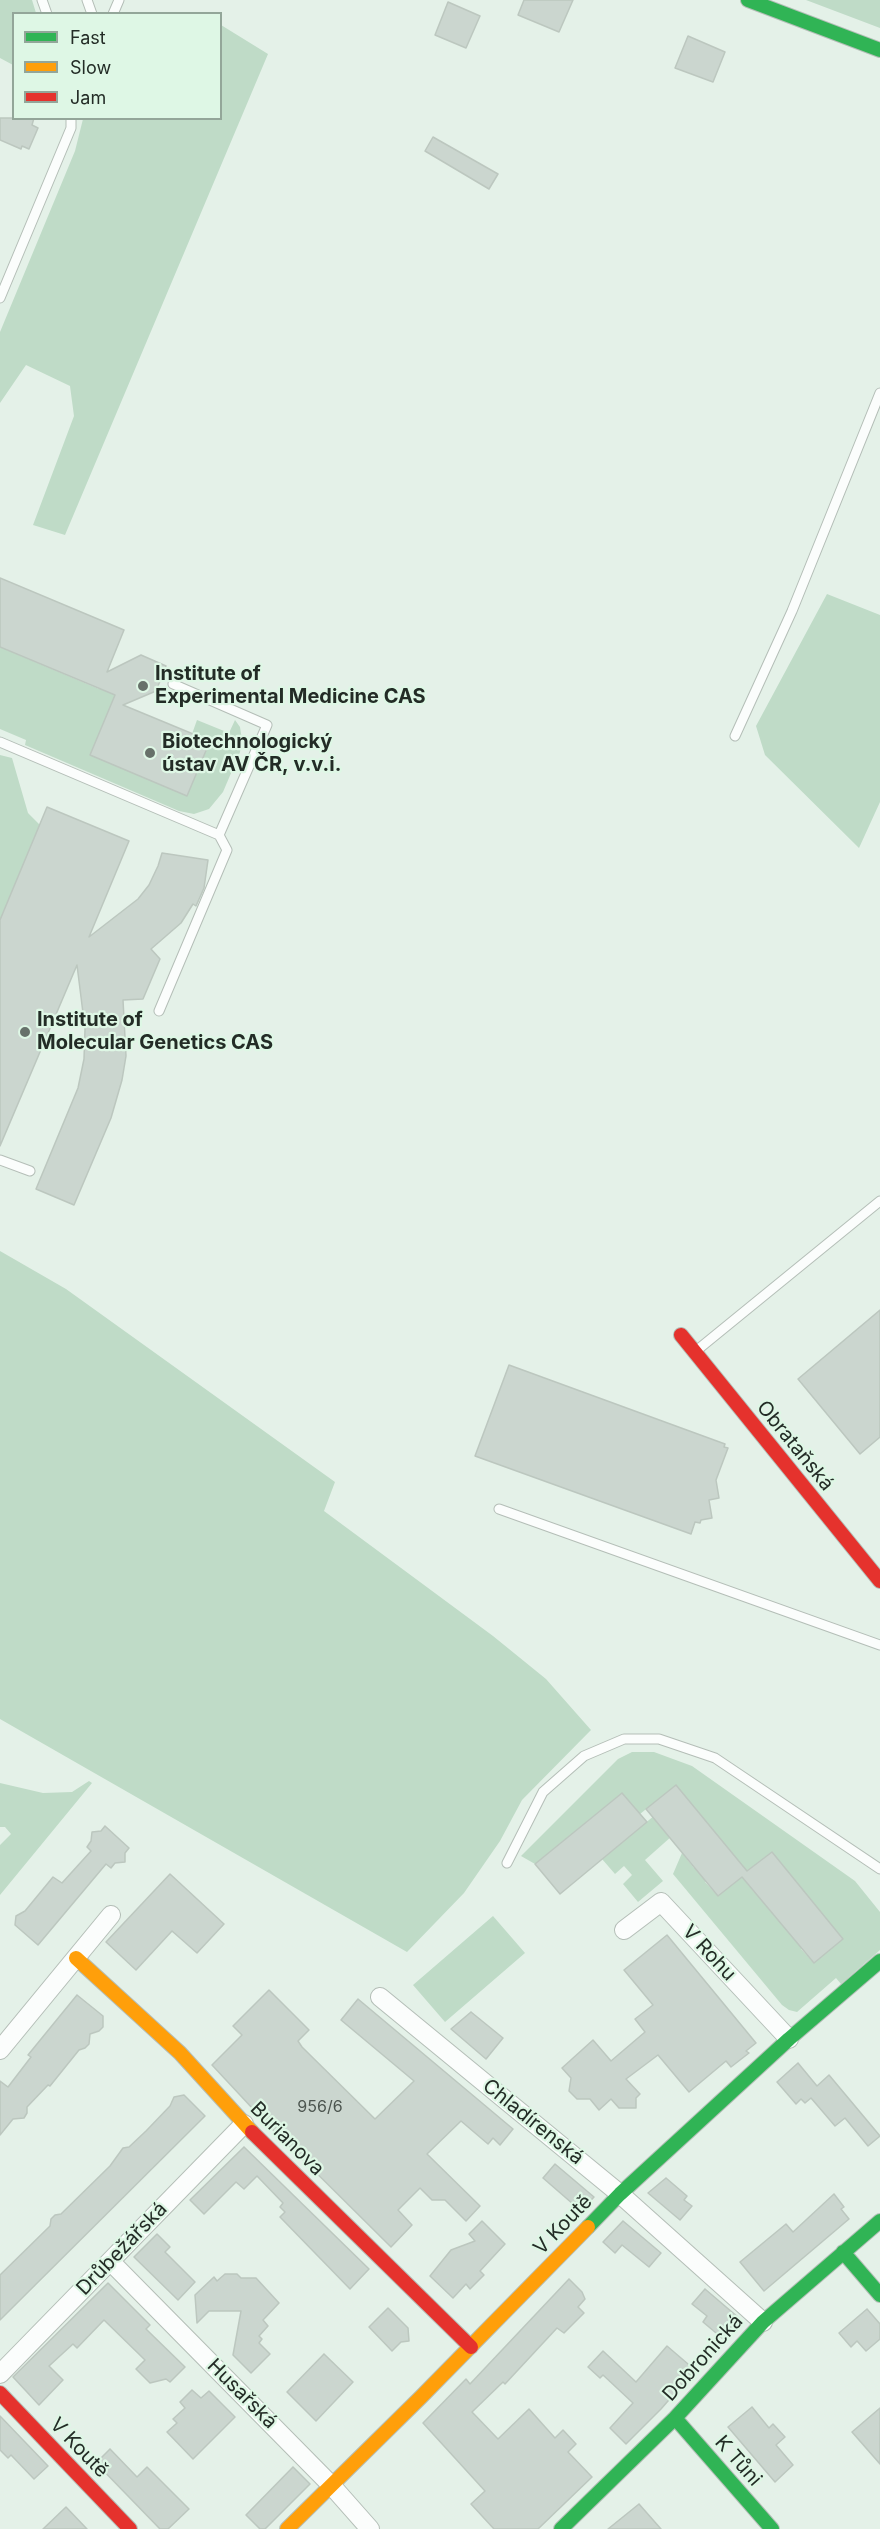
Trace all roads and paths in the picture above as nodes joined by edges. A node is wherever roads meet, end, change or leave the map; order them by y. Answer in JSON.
{"nodes":[{"id":1,"x":748,"y":0,"type":"edge"},
{"id":2,"x":880,"y":50,"type":"edge"},
{"id":3,"x":71,"y":120,"type":"edge"},
{"id":4,"x":3,"y":284,"type":"edge"},
{"id":5,"x":0,"y":298,"type":"edge"},
{"id":6,"x":880,"y":393,"type":"edge"},
{"id":7,"x":173,"y":684,"type":"dead end"},
{"id":8,"x":735,"y":736,"type":"dead end"},
{"id":9,"x":0,"y":742,"type":"edge"},
{"id":10,"x":219,"y":836,"type":"junction"},
{"id":11,"x":159,"y":1011,"type":"dead end"},
{"id":12,"x":0,"y":1160,"type":"edge"},
{"id":13,"x":30,"y":1171,"type":"dead end"},
{"id":14,"x":880,"y":1201,"type":"edge"},
{"id":15,"x":681,"y":1335,"type":"dead end"},
{"id":16,"x":694,"y":1352,"type":"junction"},
{"id":17,"x":499,"y":1509,"type":"dead end"},
{"id":18,"x":880,"y":1581,"type":"edge"},
{"id":19,"x":880,"y":1645,"type":"edge"},
{"id":20,"x":507,"y":1863,"type":"dead end"},
{"id":21,"x":880,"y":1869,"type":"edge"},
{"id":22,"x":111,"y":1915,"type":"dead end"},
{"id":23,"x":624,"y":1930,"type":"dead end"},
{"id":24,"x":76,"y":1958,"type":"junction"},
{"id":25,"x":880,"y":1962,"type":"edge"},
{"id":26,"x":380,"y":1997,"type":"dead end"},
{"id":27,"x":789,"y":2038,"type":"junction"},
{"id":28,"x":0,"y":2050,"type":"edge"},
{"id":29,"x":244,"y":2124,"type":"junction"},
{"id":30,"x":620,"y":2194,"type":"junction"},
{"id":31,"x":880,"y":2221,"type":"edge"},
{"id":32,"x":843,"y":2252,"type":"junction"},
{"id":33,"x":111,"y":2262,"type":"junction"},
{"id":34,"x":880,"y":2295,"type":"edge"},
{"id":35,"x":763,"y":2322,"type":"junction"},
{"id":36,"x":471,"y":2347,"type":"junction"},
{"id":37,"x":0,"y":2374,"type":"edge"},
{"id":38,"x":0,"y":2393,"type":"edge"},
{"id":39,"x":675,"y":2418,"type":"junction"},
{"id":40,"x":332,"y":2486,"type":"junction"},
{"id":41,"x":130,"y":2529,"type":"edge"},
{"id":42,"x":287,"y":2529,"type":"edge"},
{"id":43,"x":370,"y":2529,"type":"edge"},
{"id":44,"x":561,"y":2529,"type":"edge"},
{"id":45,"x":772,"y":2529,"type":"edge"}],
"edges":[{"from":1,"to":2,"type":"street"},
{"from":3,"to":4,"type":"lane"},
{"from":4,"to":5,"type":"lane"},
{"from":6,"to":8,"type":"lane"},
{"from":7,"to":10,"type":"lane"},
{"from":9,"to":10,"type":"lane"},
{"from":10,"to":11,"type":"lane"},
{"from":12,"to":13,"type":"lane"},
{"from":14,"to":16,"type":"lane"},
{"from":15,"to":16,"type":"street","name":"Obrataňská"},
{"from":16,"to":18,"type":"street","name":"Obrataňská"},
{"from":17,"to":19,"type":"lane"},
{"from":20,"to":21,"type":"lane"},
{"from":22,"to":24,"type":"street"},
{"from":23,"to":27,"type":"street","name":"V Rohu"},
{"from":24,"to":28,"type":"street"},
{"from":24,"to":29,"type":"street","name":"Burianova"},
{"from":25,"to":27,"type":"street","name":"V Koutě"},
{"from":26,"to":30,"type":"street","name":"Chladírenská"},
{"from":27,"to":30,"type":"street","name":"V Koutě"},
{"from":29,"to":33,"type":"street","name":"Drůbežářská"},
{"from":29,"to":36,"type":"street","name":"Burianova"},
{"from":30,"to":35,"type":"street","name":"Chladírenská"},
{"from":30,"to":36,"type":"street","name":"V Koutě"},
{"from":31,"to":32,"type":"street","name":"Dobronická"},
{"from":32,"to":34,"type":"street"},
{"from":32,"to":35,"type":"street","name":"Dobronická"},
{"from":33,"to":37,"type":"street","name":"Drůbežářská"},
{"from":33,"to":40,"type":"street","name":"Husařská"},
{"from":35,"to":39,"type":"street","name":"Dobronická"},
{"from":36,"to":40,"type":"street","name":"V Koutě"},
{"from":38,"to":41,"type":"street","name":"V Koutě"},
{"from":39,"to":44,"type":"street","name":"Dobronická"},
{"from":39,"to":45,"type":"street","name":"K Tůni"},
{"from":40,"to":42,"type":"street","name":"V Koutě"},
{"from":40,"to":43,"type":"street","name":"Husařská"}]}
